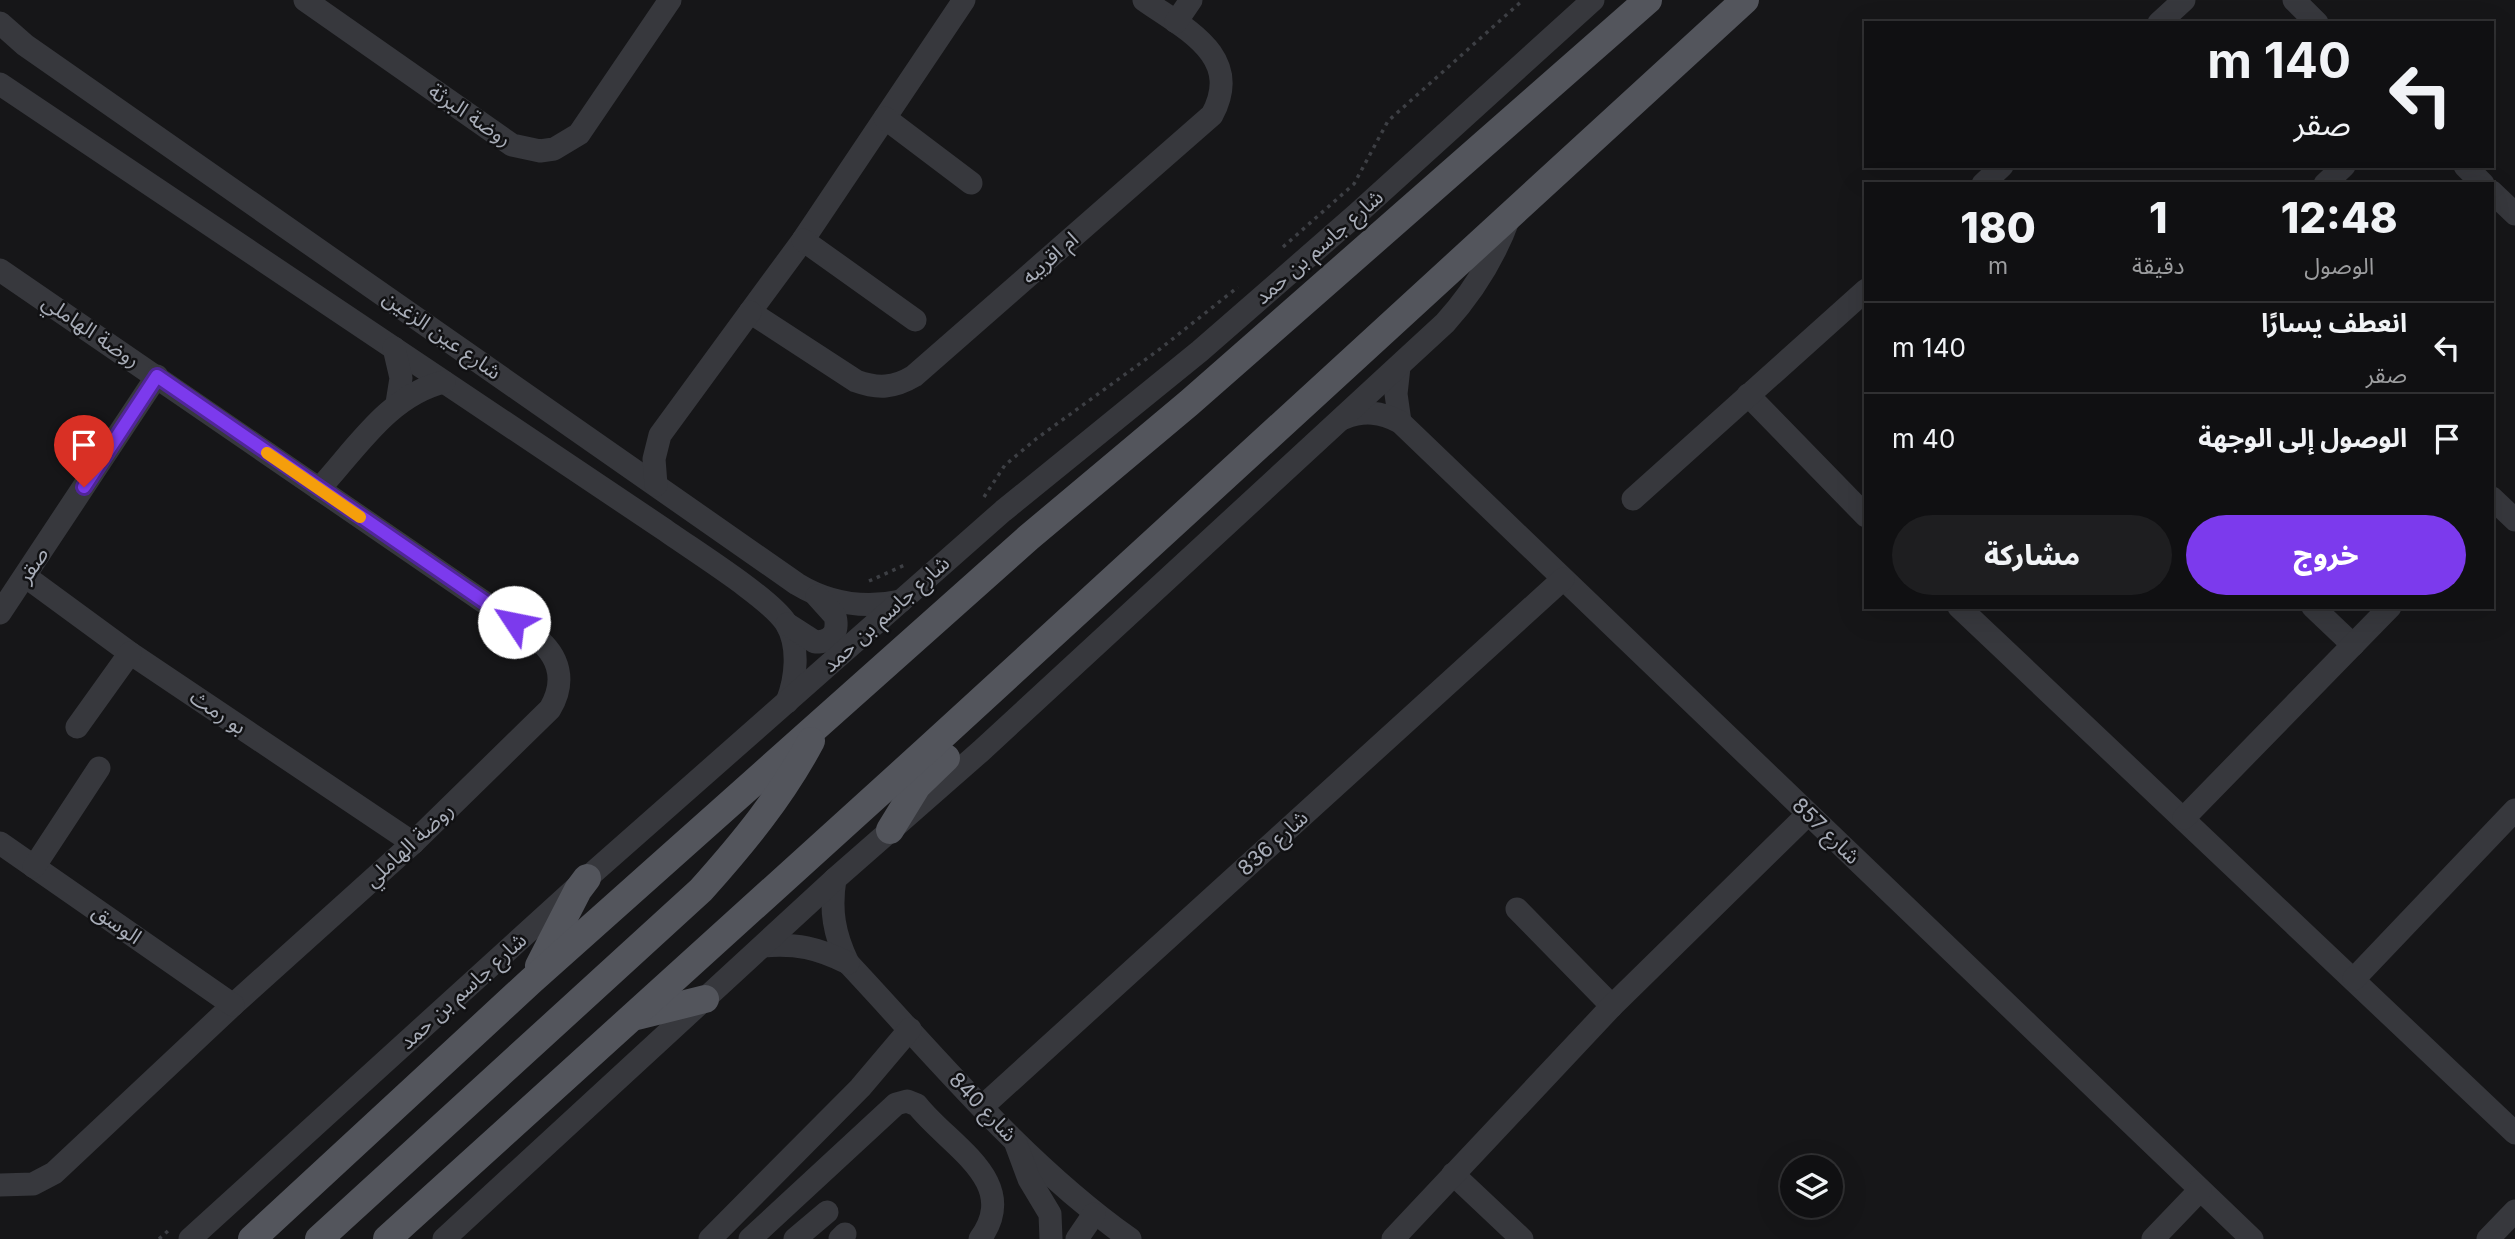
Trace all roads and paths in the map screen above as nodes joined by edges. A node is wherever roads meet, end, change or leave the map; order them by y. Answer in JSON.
{"nodes":[{"id":1,"x":305,"y":0,"type":"edge"},
{"id":2,"x":670,"y":0,"type":"edge"},
{"id":3,"x":964,"y":0,"type":"edge"},
{"id":4,"x":1144,"y":0,"type":"edge"},
{"id":5,"x":1191,"y":0,"type":"edge"},
{"id":6,"x":1523,"y":0,"type":"edge"},
{"id":7,"x":1593,"y":0,"type":"edge"},
{"id":8,"x":1648,"y":0,"type":"edge"},
{"id":9,"x":1745,"y":0,"type":"edge"},
{"id":10,"x":2184,"y":0,"type":"edge"},
{"id":11,"x":2294,"y":0,"type":"edge"},
{"id":12,"x":2161,"y":21,"type":"edge"},
{"id":13,"x":2315,"y":21,"type":"edge"},
{"id":14,"x":1176,"y":22,"type":"junction"},
{"id":15,"x":0,"y":23,"type":"edge"},
{"id":16,"x":0,"y":84,"type":"edge"},
{"id":17,"x":885,"y":118,"type":"junction"},
{"id":18,"x":2000,"y":168,"type":"edge"},
{"id":19,"x":2342,"y":168,"type":"edge"},
{"id":20,"x":2467,"y":168,"type":"edge"},
{"id":21,"x":1985,"y":182,"type":"edge"},
{"id":22,"x":2327,"y":182,"type":"edge"},
{"id":23,"x":2481,"y":182,"type":"edge"},
{"id":24,"x":971,"y":183,"type":"dead end"},
{"id":25,"x":2494,"y":194,"type":"edge"},
{"id":26,"x":2515,"y":214,"type":"edge"},
{"id":27,"x":1509,"y":217,"type":"junction"},
{"id":28,"x":803,"y":240,"type":"junction"},
{"id":29,"x":1276,"y":253,"type":"dead end"},
{"id":30,"x":0,"y":270,"type":"edge"},
{"id":31,"x":1247,"y":279,"type":"dead end"},
{"id":32,"x":1864,"y":292,"type":"edge"},
{"id":33,"x":750,"y":312,"type":"junction"},
{"id":34,"x":915,"y":320,"type":"dead end"},
{"id":35,"x":394,"y":348,"type":"junction"},
{"id":36,"x":1398,"y":367,"type":"junction"},
{"id":37,"x":157,"y":376,"type":"junction"},
{"id":38,"x":444,"y":382,"type":"junction"},
{"id":39,"x":1748,"y":395,"type":"junction"},
{"id":40,"x":397,"y":403,"type":"junction"},
{"id":41,"x":1340,"y":420,"type":"junction"},
{"id":42,"x":1400,"y":422,"type":"junction"},
{"id":43,"x":660,"y":435,"type":"junction"},
{"id":44,"x":615,"y":456,"type":"junction"},
{"id":45,"x":656,"y":485,"type":"junction"},
{"id":46,"x":319,"y":489,"type":"junction"},
{"id":47,"x":1633,"y":499,"type":"dead end"},
{"id":48,"x":2494,"y":501,"type":"edge"},
{"id":49,"x":975,"y":505,"type":"dead end"},
{"id":50,"x":1864,"y":514,"type":"edge"},
{"id":51,"x":2515,"y":520,"type":"edge"},
{"id":52,"x":910,"y":563,"type":"dead end"},
{"id":53,"x":25,"y":576,"type":"junction"},
{"id":54,"x":1563,"y":579,"type":"junction"},
{"id":55,"x":866,"y":582,"type":"dead end"},
{"id":56,"x":814,"y":594,"type":"junction"},
{"id":57,"x":901,"y":601,"type":"junction"},
{"id":58,"x":1961,"y":609,"type":"edge"},
{"id":59,"x":2316,"y":609,"type":"edge"},
{"id":60,"x":2388,"y":609,"type":"edge"},
{"id":61,"x":0,"y":613,"type":"edge"},
{"id":62,"x":787,"y":624,"type":"junction"},
{"id":63,"x":2353,"y":645,"type":"junction"},
{"id":64,"x":130,"y":653,"type":"junction"},
{"id":65,"x":989,"y":693,"type":"junction"},
{"id":66,"x":787,"y":702,"type":"junction"},
{"id":67,"x":820,"y":723,"type":"junction"},
{"id":68,"x":77,"y":727,"type":"dead end"},
{"id":69,"x":99,"y":768,"type":"dead end"},
{"id":70,"x":2515,"y":810,"type":"edge"},
{"id":71,"x":1808,"y":814,"type":"junction"},
{"id":72,"x":2184,"y":818,"type":"junction"},
{"id":73,"x":890,"y":830,"type":"junction"},
{"id":74,"x":0,"y":843,"type":"edge"},
{"id":75,"x":413,"y":844,"type":"junction"},
{"id":76,"x":34,"y":867,"type":"junction"},
{"id":77,"x":587,"y":878,"type":"junction"},
{"id":78,"x":835,"y":878,"type":"junction"},
{"id":79,"x":1517,"y":909,"type":"dead end"},
{"id":80,"x":763,"y":946,"type":"junction"},
{"id":81,"x":848,"y":963,"type":"junction"},
{"id":82,"x":2354,"y":979,"type":"junction"},
{"id":83,"x":531,"y":981,"type":"junction"},
{"id":84,"x":705,"y":999,"type":"junction"},
{"id":85,"x":233,"y":1005,"type":"junction"},
{"id":86,"x":1612,"y":1006,"type":"junction"},
{"id":87,"x":631,"y":1018,"type":"junction"},
{"id":88,"x":910,"y":1029,"type":"junction"},
{"id":89,"x":982,"y":1107,"type":"junction"},
{"id":90,"x":2515,"y":1133,"type":"edge"},
{"id":91,"x":1016,"y":1140,"type":"junction"},
{"id":92,"x":1453,"y":1174,"type":"junction"},
{"id":93,"x":0,"y":1185,"type":"edge"},
{"id":94,"x":2200,"y":1190,"type":"junction"},
{"id":95,"x":2515,"y":1211,"type":"edge"},
{"id":96,"x":1094,"y":1214,"type":"junction"},
{"id":97,"x":832,"y":1230,"type":"edge"},
{"id":98,"x":763,"y":1234,"type":"edge"},
{"id":99,"x":190,"y":1239,"type":"edge"},
{"id":100,"x":253,"y":1239,"type":"edge"},
{"id":101,"x":319,"y":1239,"type":"edge"},
{"id":102,"x":387,"y":1239,"type":"edge"},
{"id":103,"x":444,"y":1239,"type":"edge"},
{"id":104,"x":710,"y":1239,"type":"edge"},
{"id":105,"x":795,"y":1239,"type":"edge"},
{"id":106,"x":980,"y":1239,"type":"edge"},
{"id":107,"x":1051,"y":1239,"type":"edge"},
{"id":108,"x":1077,"y":1239,"type":"edge"},
{"id":109,"x":1130,"y":1239,"type":"edge"},
{"id":110,"x":1393,"y":1239,"type":"edge"},
{"id":111,"x":1522,"y":1239,"type":"edge"},
{"id":112,"x":2153,"y":1239,"type":"edge"},
{"id":113,"x":2252,"y":1239,"type":"edge"},
{"id":114,"x":2488,"y":1239,"type":"edge"}],
"edges":[{"from":1,"to":2,"type":"street","name":"روضة البرثة"},
{"from":3,"to":17,"type":"street"},
{"from":4,"to":14,"type":"street","name":"ام اقريبه"},
{"from":5,"to":14,"type":"street"},
{"from":6,"to":29,"type":"path"},
{"from":7,"to":57,"type":"street","name":"شارع جاسم بن حمد"},
{"from":8,"to":67,"type":"main road","name":"شارع جاسم بن حمد"},
{"from":9,"to":27,"type":"main road"},
{"from":10,"to":12,"type":"street"},
{"from":11,"to":13,"type":"street"},
{"from":14,"to":33,"type":"street","name":"ام اقريبه"},
{"from":15,"to":44,"type":"street","name":"شارع عين الزغين"},
{"from":16,"to":35,"type":"street","name":"شارع عين الزغين"},
{"from":17,"to":24,"type":"street"},
{"from":17,"to":28,"type":"street"},
{"from":18,"to":21,"type":"street"},
{"from":19,"to":22,"type":"street"},
{"from":20,"to":23,"type":"street"},
{"from":25,"to":26,"type":"street"},
{"from":27,"to":36,"type":"street"},
{"from":27,"to":65,"type":"main road"},
{"from":28,"to":33,"type":"street"},
{"from":28,"to":34,"type":"street"},
{"from":30,"to":37,"type":"street","name":"روضة الهاملي"},
{"from":31,"to":49,"type":"path"},
{"from":32,"to":39,"type":"street"},
{"from":33,"to":43,"type":"street"},
{"from":35,"to":38,"type":"street","name":"شارع عين الزغين"},
{"from":35,"to":40,"type":"street"},
{"from":36,"to":41,"type":"street"},
{"from":36,"to":42,"type":"street"},
{"from":37,"to":46,"type":"street","name":"روضة الهاملي"},
{"from":37,"to":53,"type":"street","name":"صقر"},
{"from":38,"to":40,"type":"street"},
{"from":38,"to":62,"type":"street","name":"شارع عين الزغين"},
{"from":39,"to":47,"type":"street"},
{"from":39,"to":50,"type":"street"},
{"from":40,"to":46,"type":"street"},
{"from":41,"to":42,"type":"street","name":"شارع 857"},
{"from":41,"to":73,"type":"street"},
{"from":42,"to":54,"type":"street","name":"شارع 857"},
{"from":43,"to":44,"type":"street"},
{"from":43,"to":45,"type":"street"},
{"from":44,"to":45,"type":"street","name":"شارع عين الزغين"},
{"from":45,"to":56,"type":"street","name":"شارع عين الزغين"},
{"from":46,"to":75,"type":"street","name":"روضة الهاملي"},
{"from":48,"to":51,"type":"street"},
{"from":52,"to":55,"type":"path"},
{"from":53,"to":61,"type":"street","name":"صقر"},
{"from":53,"to":64,"type":"street","name":"بو رمث"},
{"from":54,"to":71,"type":"street","name":"شارع 857"},
{"from":54,"to":89,"type":"street","name":"شارع 836"},
{"from":56,"to":57,"type":"street","name":"شارع عين الزغين"},
{"from":56,"to":62,"type":"street","name":"شارع عين الزغين"},
{"from":57,"to":66,"type":"street","name":"شارع جاسم بن حمد"},
{"from":58,"to":72,"type":"street"},
{"from":59,"to":63,"type":"street"},
{"from":60,"to":63,"type":"street"},
{"from":62,"to":66,"type":"street"},
{"from":63,"to":72,"type":"street"},
{"from":64,"to":68,"type":"street"},
{"from":64,"to":75,"type":"street","name":"بو رمث"},
{"from":65,"to":73,"type":"main road"},
{"from":65,"to":87,"type":"main road"},
{"from":66,"to":77,"type":"street","name":"شارع جاسم بن حمد"},
{"from":67,"to":83,"type":"main road","name":"شارع جاسم بن حمد"},
{"from":67,"to":101,"type":"main road"},
{"from":69,"to":76,"type":"street"},
{"from":70,"to":82,"type":"street"},
{"from":71,"to":86,"type":"street"},
{"from":71,"to":94,"type":"street","name":"شارع 857"},
{"from":72,"to":82,"type":"street"},
{"from":73,"to":78,"type":"street"},
{"from":74,"to":76,"type":"street","name":"الوسق"},
{"from":75,"to":85,"type":"street","name":"روضة الهاملي"},
{"from":76,"to":85,"type":"street","name":"الوسق"},
{"from":77,"to":83,"type":"main road"},
{"from":77,"to":99,"type":"street","name":"شارع جاسم بن حمد"},
{"from":78,"to":80,"type":"street"},
{"from":78,"to":81,"type":"street","name":"شارع 840"},
{"from":79,"to":86,"type":"street"},
{"from":80,"to":81,"type":"street","name":"شارع 840"},
{"from":80,"to":84,"type":"street"},
{"from":81,"to":88,"type":"street","name":"شارع 840"},
{"from":82,"to":90,"type":"street"},
{"from":83,"to":100,"type":"main road","name":"شارع جاسم بن حمد"},
{"from":84,"to":87,"type":"main road"},
{"from":84,"to":103,"type":"street"},
{"from":85,"to":93,"type":"street","name":"روضة الهاملي"},
{"from":86,"to":92,"type":"street"},
{"from":87,"to":102,"type":"main road"},
{"from":88,"to":89,"type":"street","name":"شارع 840"},
{"from":88,"to":104,"type":"street"},
{"from":89,"to":91,"type":"street","name":"شارع 840"},
{"from":91,"to":96,"type":"street","name":"شارع 840"},
{"from":91,"to":107,"type":"street"},
{"from":92,"to":110,"type":"street"},
{"from":92,"to":111,"type":"street"},
{"from":94,"to":112,"type":"street"},
{"from":94,"to":113,"type":"street","name":"شارع 857"},
{"from":95,"to":114,"type":"street"},
{"from":96,"to":108,"type":"street"},
{"from":96,"to":109,"type":"street","name":"شارع 840"},
{"from":97,"to":105,"type":"street"},
{"from":98,"to":106,"type":"street"}]}
